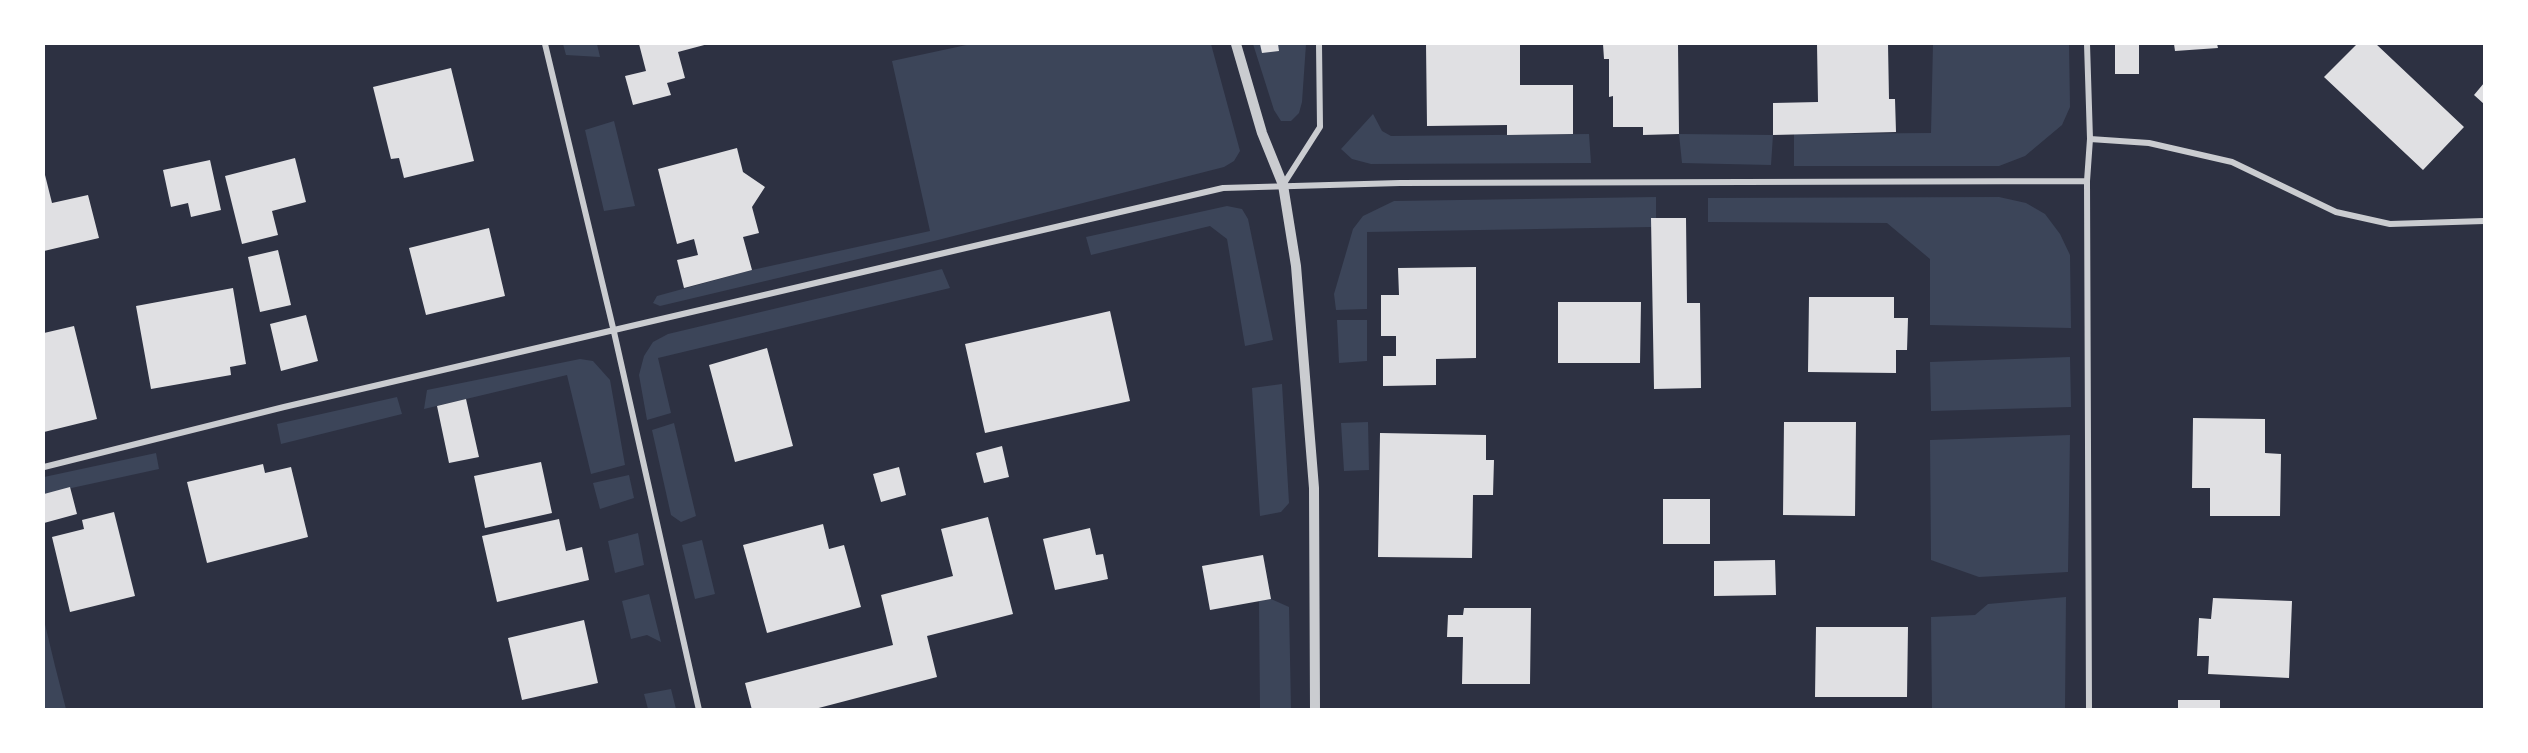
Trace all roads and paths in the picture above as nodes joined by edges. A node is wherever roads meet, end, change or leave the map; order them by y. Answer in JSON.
{"nodes":[{"id":1,"x":544,"y":44,"type":"edge"},
{"id":2,"x":1236,"y":44,"type":"edge"},
{"id":3,"x":1319,"y":44,"type":"edge"},
{"id":4,"x":2087,"y":44,"type":"edge"},
{"id":5,"x":2090,"y":139,"type":"junction"},
{"id":6,"x":2087,"y":181,"type":"junction"},
{"id":7,"x":1283,"y":184,"type":"junction"},
{"id":8,"x":2484,"y":221,"type":"edge"},
{"id":9,"x":614,"y":332,"type":"junction"},
{"id":10,"x":44,"y":467,"type":"edge"},
{"id":11,"x":699,"y":710,"type":"edge"},
{"id":12,"x":1315,"y":710,"type":"edge"},
{"id":13,"x":2089,"y":710,"type":"edge"}],
"edges":[{"from":1,"to":9,"type":"street"},
{"from":2,"to":7,"type":"street"},
{"from":3,"to":7,"type":"street"},
{"from":4,"to":5,"type":"street"},
{"from":5,"to":6,"type":"street"},
{"from":5,"to":8,"type":"street"},
{"from":6,"to":7,"type":"street"},
{"from":6,"to":13,"type":"street"},
{"from":7,"to":9,"type":"street"},
{"from":7,"to":12,"type":"street"},
{"from":9,"to":10,"type":"street"},
{"from":9,"to":11,"type":"street"}]}
